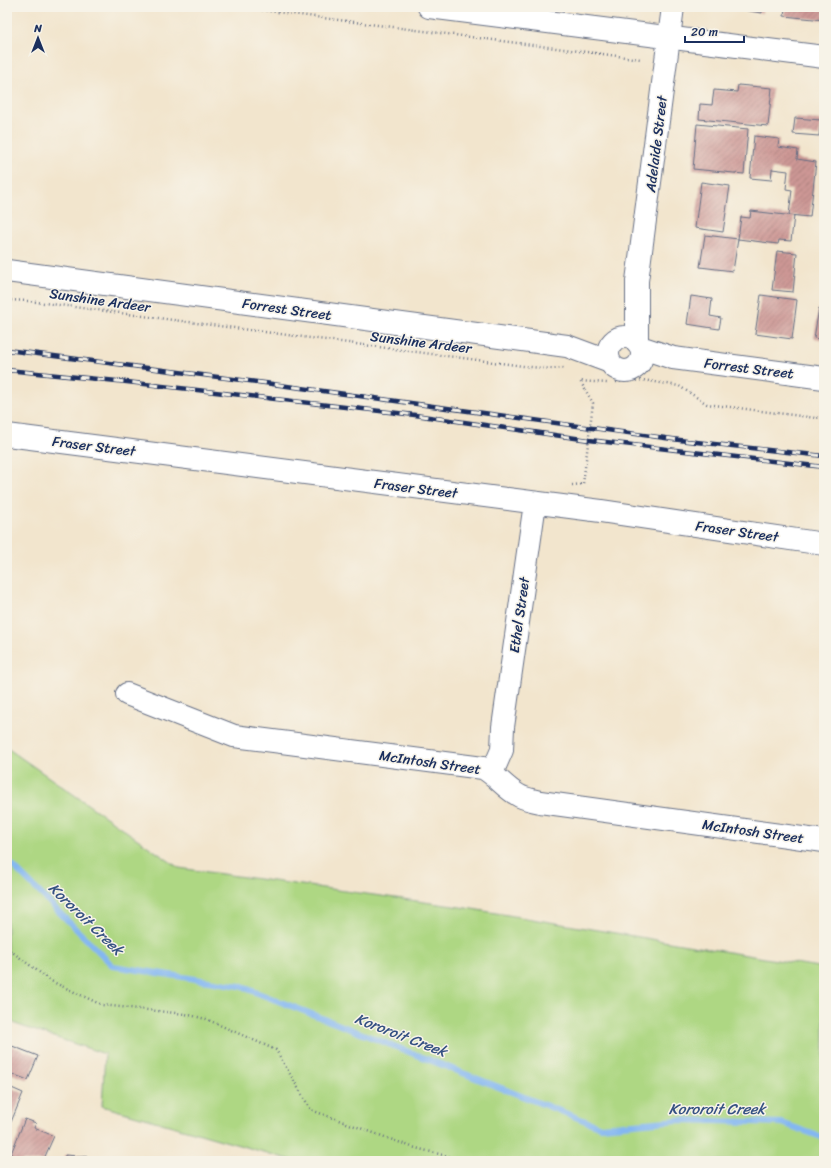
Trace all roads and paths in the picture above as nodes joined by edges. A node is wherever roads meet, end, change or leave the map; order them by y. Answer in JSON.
{"nodes":[{"id":1,"x":238,"y":7,"type":"edge"},
{"id":2,"x":429,"y":7,"type":"edge"},
{"id":3,"x":673,"y":7,"type":"edge"},
{"id":4,"x":669,"y":37,"type":"junction"},
{"id":5,"x":824,"y":57,"type":"edge"},
{"id":6,"x":641,"y":59,"type":"dead end"},
{"id":7,"x":7,"y":272,"type":"edge"},
{"id":8,"x":7,"y":300,"type":"edge"},
{"id":9,"x":624,"y":354,"type":"junction"},
{"id":10,"x":568,"y":368,"type":"dead end"},
{"id":11,"x":824,"y":378,"type":"edge"},
{"id":12,"x":618,"y":383,"type":"junction"},
{"id":13,"x":824,"y":417,"type":"edge"},
{"id":14,"x":7,"y":435,"type":"edge"},
{"id":15,"x":569,"y":485,"type":"dead end"},
{"id":16,"x":535,"y":503,"type":"junction"},
{"id":17,"x":824,"y":544,"type":"edge"},
{"id":18,"x":128,"y":694,"type":"dead end"},
{"id":19,"x":487,"y":770,"type":"junction"},
{"id":20,"x":824,"y":841,"type":"edge"},
{"id":21,"x":7,"y":948,"type":"edge"},
{"id":22,"x":466,"y":1161,"type":"edge"}],
"edges":[{"from":1,"to":6,"type":"path"},
{"from":2,"to":4,"type":"street"},
{"from":3,"to":4,"type":"street","name":"Adelaide Street"},
{"from":4,"to":5,"type":"street"},
{"from":4,"to":9,"type":"street","name":"Adelaide Street"},
{"from":7,"to":9,"type":"street","name":"Forrest Street"},
{"from":8,"to":10,"type":"path","name":"Sunshine Ardeer"},
{"from":9,"to":11,"type":"street","name":"Forrest Street"},
{"from":9,"to":12,"type":"path"},
{"from":12,"to":13,"type":"path"},
{"from":12,"to":15,"type":"path"},
{"from":14,"to":16,"type":"street","name":"Fraser Street"},
{"from":16,"to":17,"type":"street","name":"Fraser Street"},
{"from":16,"to":19,"type":"street","name":"Ethel Street"},
{"from":18,"to":19,"type":"street","name":"McIntosh Street"},
{"from":19,"to":20,"type":"street","name":"McIntosh Street"},
{"from":21,"to":22,"type":"path"}]}
